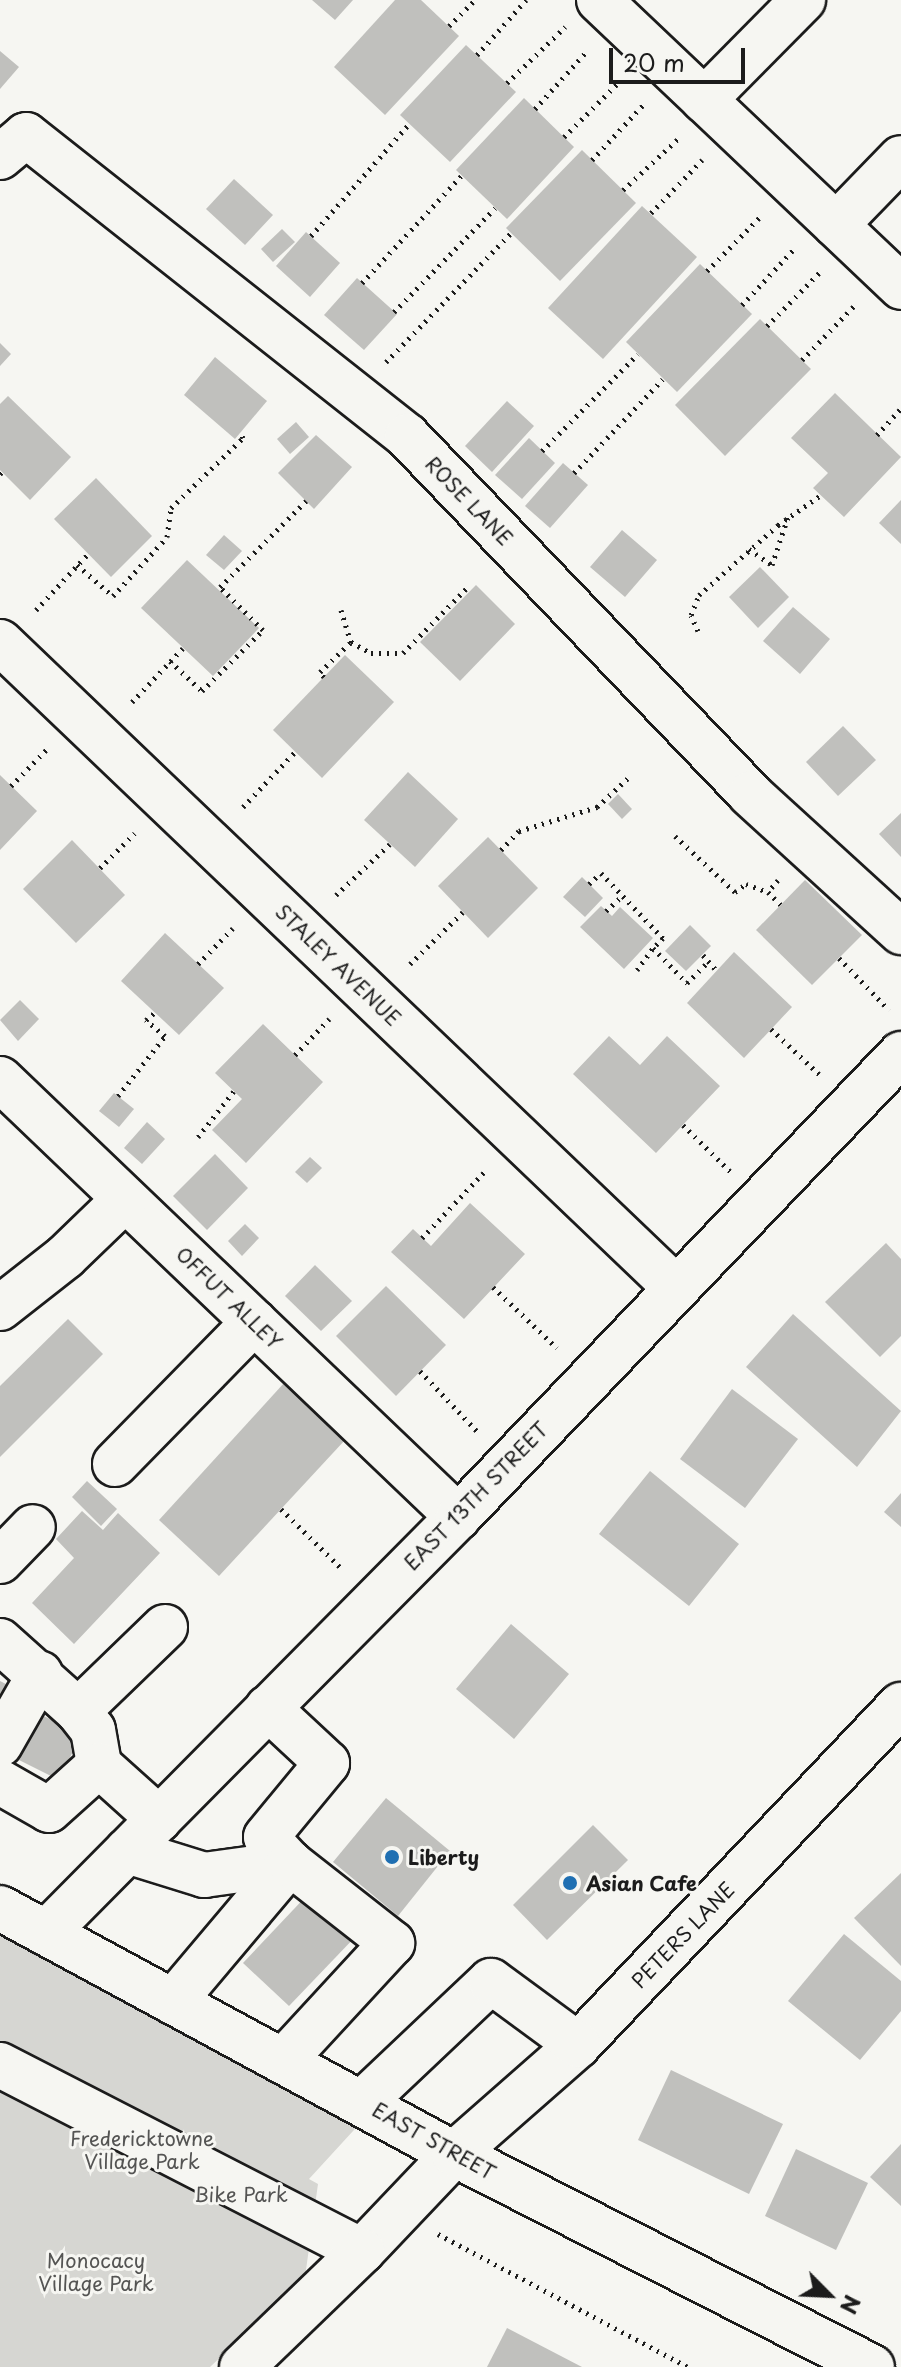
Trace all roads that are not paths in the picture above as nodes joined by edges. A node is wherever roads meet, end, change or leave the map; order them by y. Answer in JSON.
{"nodes":[{"id":1,"x":803,"y":0,"type":"edge"},
{"id":2,"x":585,"y":10,"type":"edge"},
{"id":3,"x":694,"y":116,"type":"junction"},
{"id":4,"x":0,"y":157,"type":"edge"},
{"id":5,"x":901,"y":158,"type":"edge"},
{"id":6,"x":821,"y":244,"type":"junction"},
{"id":7,"x":881,"y":293,"type":"edge"},
{"id":8,"x":0,"y":642,"type":"edge"},
{"id":9,"x":901,"y":932,"type":"edge"},
{"id":10,"x":901,"y":1054,"type":"edge"},
{"id":11,"x":4,"y":1090,"type":"edge"},
{"id":12,"x":125,"y":1199,"type":"junction"},
{"id":13,"x":675,"y":1287,"type":"junction"},
{"id":14,"x":0,"y":1308,"type":"edge"},
{"id":15,"x":254,"y":1322,"type":"junction"},
{"id":16,"x":115,"y":1464,"type":"dead end"},
{"id":17,"x":458,"y":1517,"type":"junction"},
{"id":18,"x":33,"y":1527,"type":"dead end"},
{"id":19,"x":0,"y":1561,"type":"edge"},
{"id":20,"x":165,"y":1627,"type":"dead end"},
{"id":21,"x":0,"y":1641,"type":"edge"},
{"id":22,"x":40,"y":1674,"type":"junction"},
{"id":23,"x":901,"y":1705,"type":"edge"},
{"id":24,"x":268,"y":1708,"type":"junction"},
{"id":25,"x":78,"y":1711,"type":"junction"},
{"id":26,"x":0,"y":1744,"type":"edge"},
{"id":27,"x":99,"y":1765,"type":"junction"},
{"id":28,"x":0,"y":1782,"type":"edge"},
{"id":29,"x":159,"y":1819,"type":"junction"},
{"id":30,"x":127,"y":1851,"type":"junction"},
{"id":31,"x":290,"y":1863,"type":"junction"},
{"id":32,"x":0,"y":1908,"type":"edge"},
{"id":33,"x":46,"y":1933,"type":"junction"},
{"id":34,"x":173,"y":2002,"type":"junction"},
{"id":35,"x":578,"y":2045,"type":"junction"},
{"id":36,"x":283,"y":2061,"type":"junction"},
{"id":37,"x":0,"y":2065,"type":"edge"},
{"id":38,"x":363,"y":2102,"type":"junction"},
{"id":39,"x":454,"y":2154,"type":"junction"},
{"id":40,"x":362,"y":2251,"type":"junction"},
{"id":41,"x":242,"y":2367,"type":"edge"},
{"id":42,"x":872,"y":2367,"type":"edge"}],
"edges":[{"from":1,"to":3,"type":"street"},
{"from":2,"to":3,"type":"street"},
{"from":3,"to":6,"type":"street"},
{"from":4,"to":9,"type":"street","name":"ROSE LANE"},
{"from":5,"to":6,"type":"street"},
{"from":6,"to":7,"type":"street"},
{"from":8,"to":13,"type":"street","name":"STALEY AVENUE"},
{"from":10,"to":13,"type":"street","name":"EAST 13TH STREET"},
{"from":11,"to":12,"type":"street","name":"OFFUT ALLEY"},
{"from":12,"to":14,"type":"street"},
{"from":12,"to":15,"type":"street","name":"OFFUT ALLEY"},
{"from":13,"to":17,"type":"street","name":"EAST 13TH STREET"},
{"from":15,"to":16,"type":"street"},
{"from":15,"to":17,"type":"street","name":"OFFUT ALLEY"},
{"from":17,"to":24,"type":"street","name":"EAST 13TH STREET"},
{"from":18,"to":19,"type":"street"},
{"from":20,"to":25,"type":"street"},
{"from":21,"to":22,"type":"street"},
{"from":22,"to":25,"type":"street"},
{"from":22,"to":26,"type":"street"},
{"from":23,"to":35,"type":"street","name":"PETERS LANE"},
{"from":24,"to":29,"type":"street","name":"EAST 13TH STREET"},
{"from":24,"to":31,"type":"street"},
{"from":25,"to":27,"type":"street"},
{"from":27,"to":28,"type":"street"},
{"from":27,"to":29,"type":"street"},
{"from":29,"to":30,"type":"street","name":"EAST 13TH STREET"},
{"from":30,"to":31,"type":"street"},
{"from":30,"to":33,"type":"street","name":"EAST 13TH STREET"},
{"from":31,"to":34,"type":"street"},
{"from":31,"to":36,"type":"street"},
{"from":32,"to":33,"type":"street","name":"EAST STREET"},
{"from":33,"to":34,"type":"street","name":"EAST STREET"},
{"from":34,"to":36,"type":"street","name":"EAST STREET"},
{"from":35,"to":38,"type":"street"},
{"from":35,"to":39,"type":"street","name":"PETERS LANE"},
{"from":36,"to":38,"type":"street","name":"EAST STREET"},
{"from":37,"to":40,"type":"street"},
{"from":38,"to":39,"type":"street","name":"EAST STREET"},
{"from":39,"to":40,"type":"street","name":"PETERS LANE"},
{"from":39,"to":42,"type":"street","name":"EAST STREET"},
{"from":40,"to":41,"type":"street","name":"PETERS LANE"}]}
